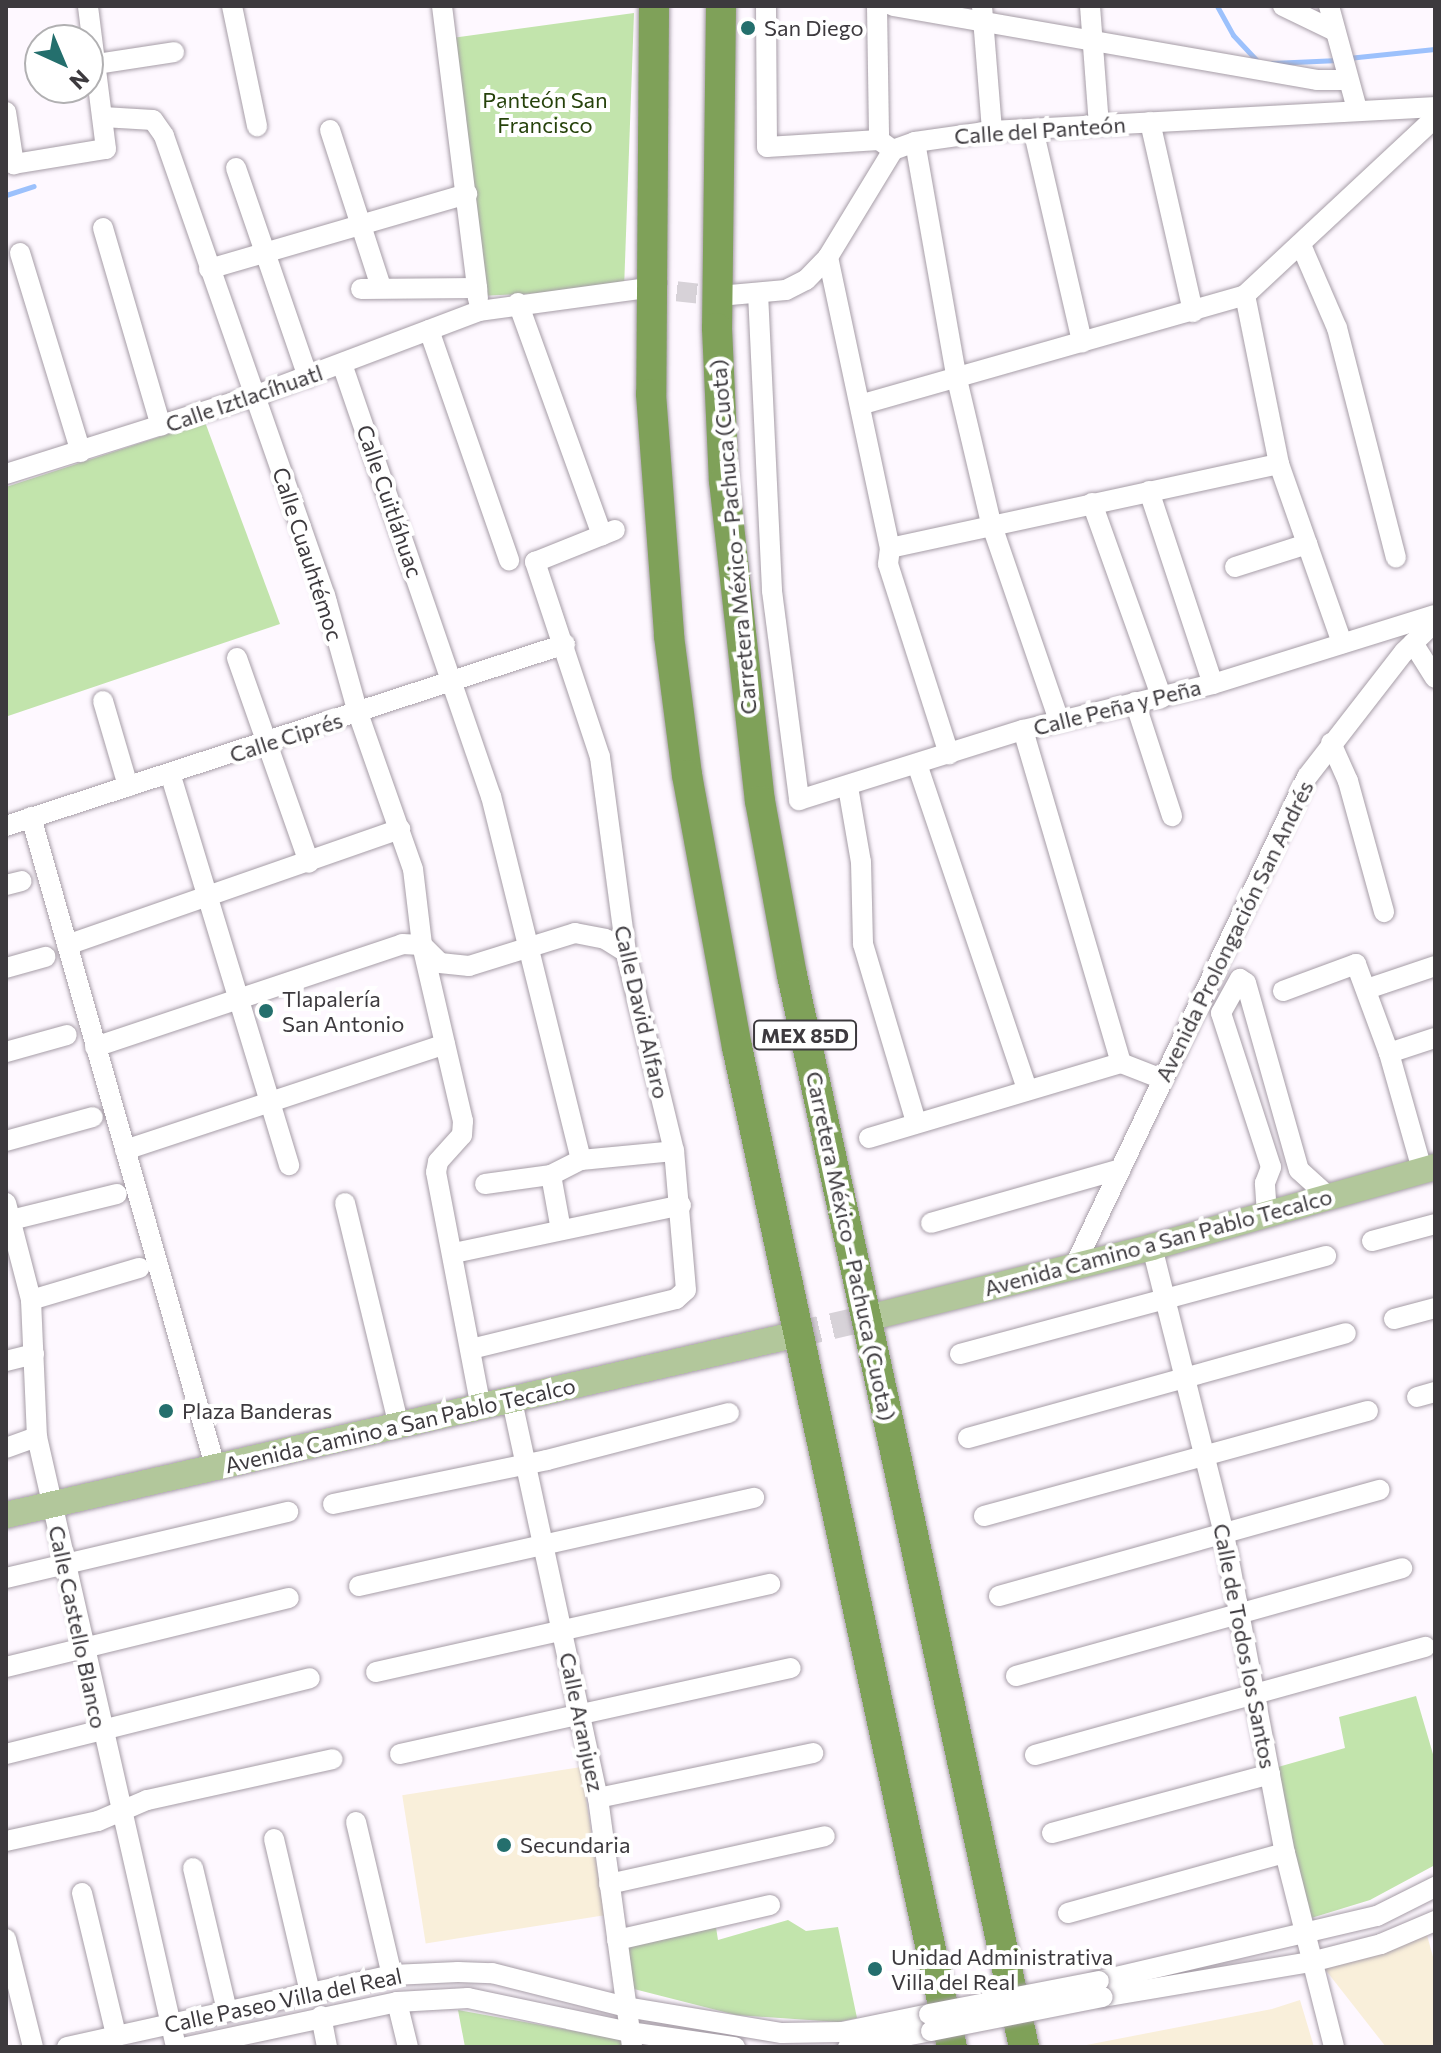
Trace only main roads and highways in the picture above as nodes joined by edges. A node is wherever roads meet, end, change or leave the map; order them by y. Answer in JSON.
{"nodes":[{"id":1,"x":654,"y":6,"type":"edge"},
{"id":2,"x":721,"y":6,"type":"edge"},
{"id":3,"x":1428,"y":1168,"type":"edge"},
{"id":4,"x":880,"y":1315,"type":"tunnel mouth"},
{"id":5,"x":794,"y":1335,"type":"tunnel mouth"},
{"id":6,"x":6,"y":1515,"type":"edge"},
{"id":7,"x":937,"y":2031,"type":"edge"},
{"id":8,"x":1024,"y":2047,"type":"edge"}],
"edges":[{"from":1,"to":7,"type":"highway","number":"MEX 85D"},
{"from":2,"to":8,"type":"highway","name":"Carretera México - Pachuca (Cuota)","number":"MEX 85D"},
{"from":3,"to":4,"type":"main road","name":"Avenida Camino a San Pablo Tecalco"},
{"from":5,"to":6,"type":"main road","name":"Avenida Camino a San Pablo Tecalco"}]}
